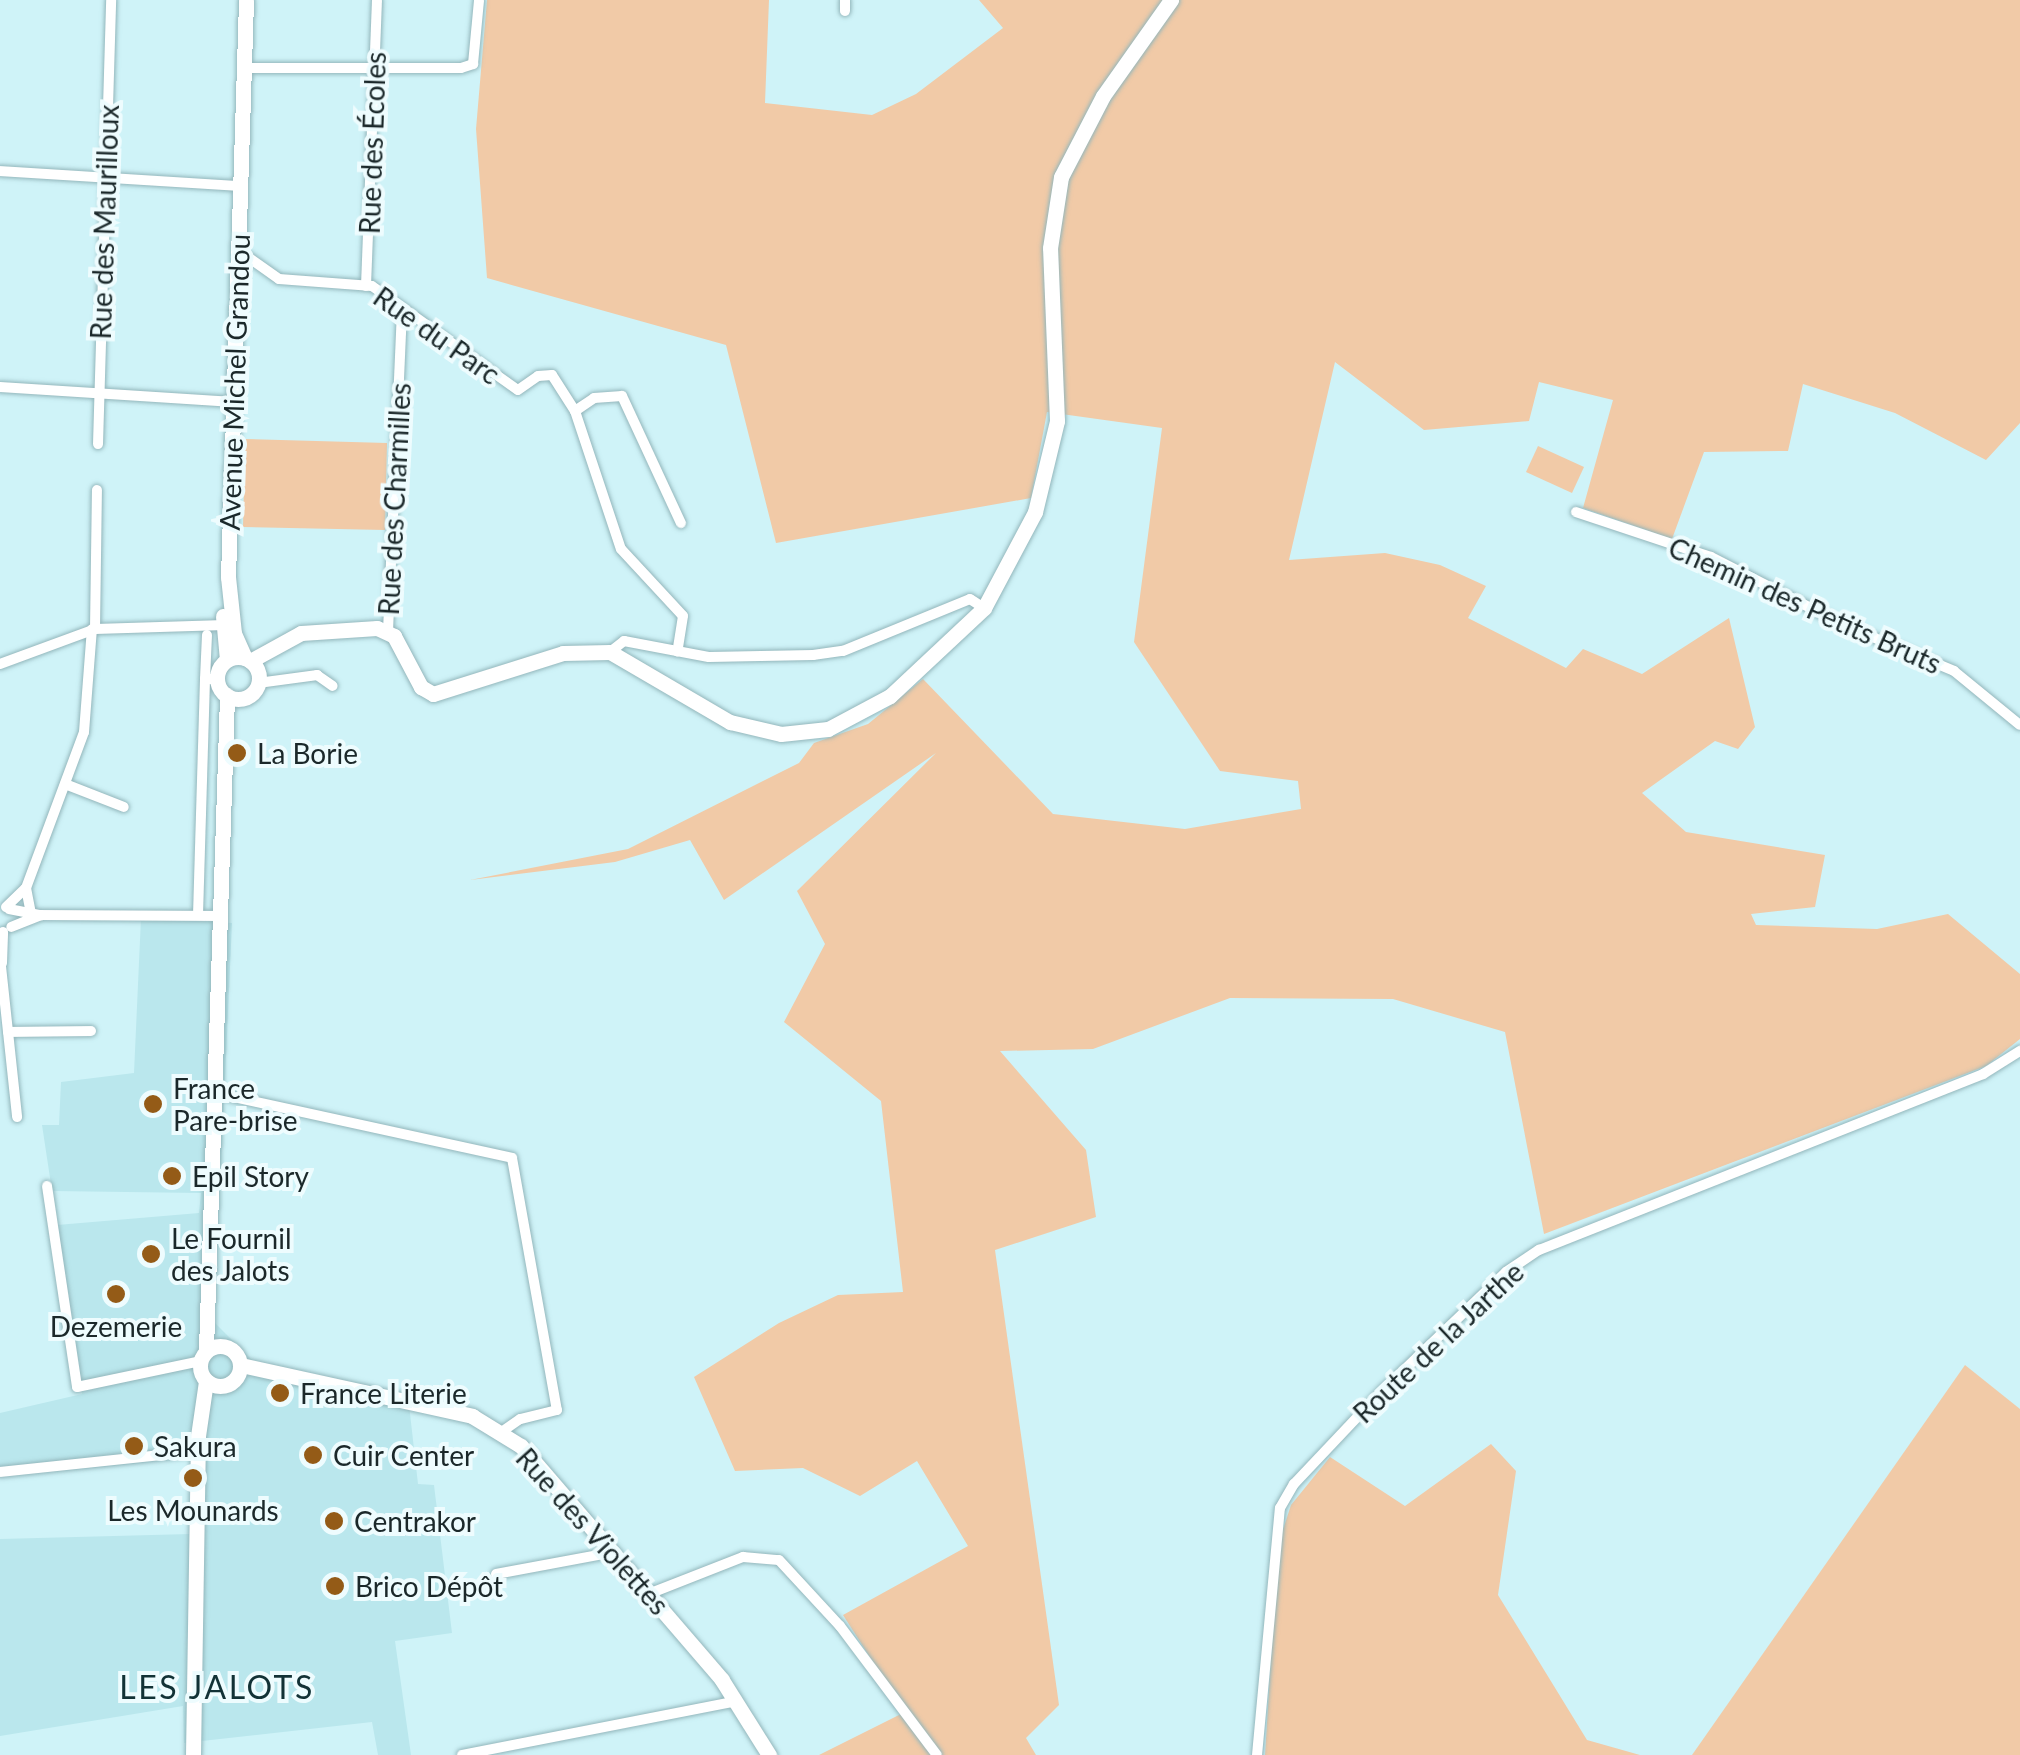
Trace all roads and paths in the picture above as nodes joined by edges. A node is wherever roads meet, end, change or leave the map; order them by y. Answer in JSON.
{"nodes":[{"id":1,"x":111,"y":0,"type":"edge"},
{"id":2,"x":246,"y":0,"type":"edge"},
{"id":3,"x":377,"y":0,"type":"edge"},
{"id":4,"x":479,"y":0,"type":"edge"},
{"id":5,"x":1171,"y":0,"type":"edge"},
{"id":6,"x":244,"y":68,"type":"junction"},
{"id":7,"x":374,"y":71,"type":"junction"},
{"id":8,"x":0,"y":170,"type":"edge"},
{"id":9,"x":106,"y":178,"type":"junction"},
{"id":10,"x":240,"y":186,"type":"junction"},
{"id":11,"x":238,"y":250,"type":"junction"},
{"id":12,"x":366,"y":286,"type":"junction"},
{"id":13,"x":402,"y":308,"type":"junction"},
{"id":14,"x":0,"y":387,"type":"edge"},
{"id":15,"x":99,"y":393,"type":"junction"},
{"id":16,"x":234,"y":402,"type":"junction"},
{"id":17,"x":575,"y":411,"type":"junction"},
{"id":18,"x":98,"y":444,"type":"dead end"},
{"id":19,"x":98,"y":490,"type":"dead end"},
{"id":20,"x":1576,"y":512,"type":"dead end"},
{"id":21,"x":681,"y":522,"type":"dead end"},
{"id":22,"x":228,"y":578,"type":"junction"},
{"id":23,"x":984,"y":608,"type":"junction"},
{"id":24,"x":94,"y":629,"type":"junction"},
{"id":25,"x":218,"y":631,"type":"junction"},
{"id":26,"x":388,"y":631,"type":"junction"},
{"id":27,"x":610,"y":652,"type":"junction"},
{"id":28,"x":677,"y":652,"type":"junction"},
{"id":29,"x":227,"y":660,"type":"junction"},
{"id":30,"x":250,"y":663,"type":"junction"},
{"id":31,"x":0,"y":664,"type":"edge"},
{"id":32,"x":211,"y":679,"type":"junction"},
{"id":33,"x":332,"y":686,"type":"dead end"},
{"id":34,"x":234,"y":697,"type":"junction"},
{"id":35,"x":2020,"y":725,"type":"edge"},
{"id":36,"x":65,"y":784,"type":"junction"},
{"id":37,"x":124,"y":807,"type":"dead end"},
{"id":38,"x":26,"y":888,"type":"junction"},
{"id":39,"x":5,"y":907,"type":"edge"},
{"id":40,"x":36,"y":914,"type":"junction"},
{"id":41,"x":198,"y":914,"type":"junction"},
{"id":42,"x":220,"y":916,"type":"junction"},
{"id":43,"x":5,"y":930,"type":"edge"},
{"id":44,"x":1,"y":962,"type":"edge"},
{"id":45,"x":91,"y":1031,"type":"dead end"},
{"id":46,"x":8,"y":1032,"type":"junction"},
{"id":47,"x":2020,"y":1051,"type":"edge"},
{"id":48,"x":216,"y":1093,"type":"junction"},
{"id":49,"x":17,"y":1117,"type":"dead end"},
{"id":50,"x":47,"y":1186,"type":"dead end"},
{"id":51,"x":205,"y":1305,"type":"junction"},
{"id":52,"x":224,"y":1346,"type":"junction"},
{"id":53,"x":203,"y":1356,"type":"junction"},
{"id":54,"x":240,"y":1365,"type":"junction"},
{"id":55,"x":214,"y":1383,"type":"junction"},
{"id":56,"x":500,"y":1433,"type":"junction"},
{"id":57,"x":200,"y":1451,"type":"junction"},
{"id":58,"x":0,"y":1472,"type":"edge"},
{"id":59,"x":202,"y":1483,"type":"junction"},
{"id":60,"x":616,"y":1552,"type":"junction"},
{"id":61,"x":496,"y":1574,"type":"dead end"},
{"id":62,"x":651,"y":1594,"type":"junction"},
{"id":63,"x":736,"y":1701,"type":"junction"},
{"id":64,"x":193,"y":1755,"type":"edge"},
{"id":65,"x":462,"y":1755,"type":"edge"},
{"id":66,"x":769,"y":1755,"type":"edge"},
{"id":67,"x":937,"y":1755,"type":"edge"},
{"id":68,"x":1257,"y":1755,"type":"edge"}],
"edges":[{"from":1,"to":9,"type":"street","name":"Rue des Maurilloux"},
{"from":2,"to":6,"type":"street","name":"Avenue Michel Grandou"},
{"from":3,"to":7,"type":"street","name":"Rue des Écoles"},
{"from":4,"to":7,"type":"street"},
{"from":5,"to":23,"type":"street"},
{"from":6,"to":7,"type":"street"},
{"from":6,"to":10,"type":"street","name":"Avenue Michel Grandou"},
{"from":7,"to":12,"type":"street","name":"Rue des Écoles"},
{"from":8,"to":9,"type":"street"},
{"from":9,"to":10,"type":"street"},
{"from":9,"to":15,"type":"street","name":"Rue des Maurilloux"},
{"from":10,"to":11,"type":"street","name":"Avenue Michel Grandou"},
{"from":11,"to":12,"type":"street","name":"Rue du Parc"},
{"from":11,"to":16,"type":"street","name":"Avenue Michel Grandou"},
{"from":12,"to":13,"type":"street","name":"Rue du Parc"},
{"from":13,"to":17,"type":"street","name":"Rue du Parc"},
{"from":13,"to":26,"type":"street","name":"Rue des Charmilles"},
{"from":14,"to":15,"type":"street"},
{"from":15,"to":16,"type":"street"},
{"from":15,"to":18,"type":"street","name":"Rue des Maurilloux"},
{"from":16,"to":22,"type":"street","name":"Avenue Michel Grandou"},
{"from":17,"to":21,"type":"street"},
{"from":17,"to":28,"type":"street"},
{"from":19,"to":24,"type":"street"},
{"from":20,"to":35,"type":"street","name":"Chemin des Petits Bruts"},
{"from":22,"to":25,"type":"street","name":"Avenue Michel Grandou"},
{"from":22,"to":30,"type":"street","name":"Avenue Michel Grandou"},
{"from":23,"to":27,"type":"street"},
{"from":23,"to":28,"type":"street"},
{"from":24,"to":25,"type":"street"},
{"from":24,"to":31,"type":"street"},
{"from":24,"to":36,"type":"street"},
{"from":25,"to":29,"type":"street","name":"Avenue Michel Grandou"},
{"from":25,"to":30,"type":"street"},
{"from":25,"to":32,"type":"street"},
{"from":26,"to":27,"type":"street"},
{"from":26,"to":30,"type":"street"},
{"from":27,"to":28,"type":"street"},
{"from":29,"to":30,"type":"street"},
{"from":29,"to":32,"type":"street"},
{"from":30,"to":33,"type":"street"},
{"from":30,"to":34,"type":"street"},
{"from":32,"to":34,"type":"street"},
{"from":32,"to":41,"type":"street"},
{"from":34,"to":42,"type":"street"},
{"from":36,"to":37,"type":"street"},
{"from":36,"to":38,"type":"street"},
{"from":38,"to":39,"type":"street"},
{"from":38,"to":40,"type":"street"},
{"from":39,"to":40,"type":"street"},
{"from":39,"to":43,"type":"street"},
{"from":40,"to":41,"type":"street"},
{"from":40,"to":43,"type":"street"},
{"from":41,"to":42,"type":"street"},
{"from":42,"to":48,"type":"street"},
{"from":43,"to":44,"type":"street"},
{"from":44,"to":46,"type":"street"},
{"from":45,"to":46,"type":"street"},
{"from":46,"to":49,"type":"street"},
{"from":47,"to":68,"type":"street","name":"Route de la Jarthe"},
{"from":48,"to":51,"type":"street"},
{"from":48,"to":56,"type":"street"},
{"from":50,"to":53,"type":"street"},
{"from":51,"to":52,"type":"street"},
{"from":51,"to":53,"type":"street"},
{"from":52,"to":53,"type":"street"},
{"from":52,"to":54,"type":"street"},
{"from":53,"to":55,"type":"street"},
{"from":54,"to":55,"type":"street"},
{"from":54,"to":56,"type":"street","name":"Rue des Violettes"},
{"from":55,"to":57,"type":"street"},
{"from":55,"to":59,"type":"street"},
{"from":56,"to":60,"type":"street","name":"Rue des Violettes"},
{"from":57,"to":58,"type":"street"},
{"from":57,"to":59,"type":"street"},
{"from":59,"to":64,"type":"street"},
{"from":60,"to":61,"type":"street"},
{"from":60,"to":62,"type":"street","name":"Rue des Violettes"},
{"from":62,"to":63,"type":"street","name":"Rue des Violettes"},
{"from":62,"to":67,"type":"street"},
{"from":63,"to":65,"type":"street"},
{"from":63,"to":66,"type":"street","name":"Rue des Violettes"}]}
